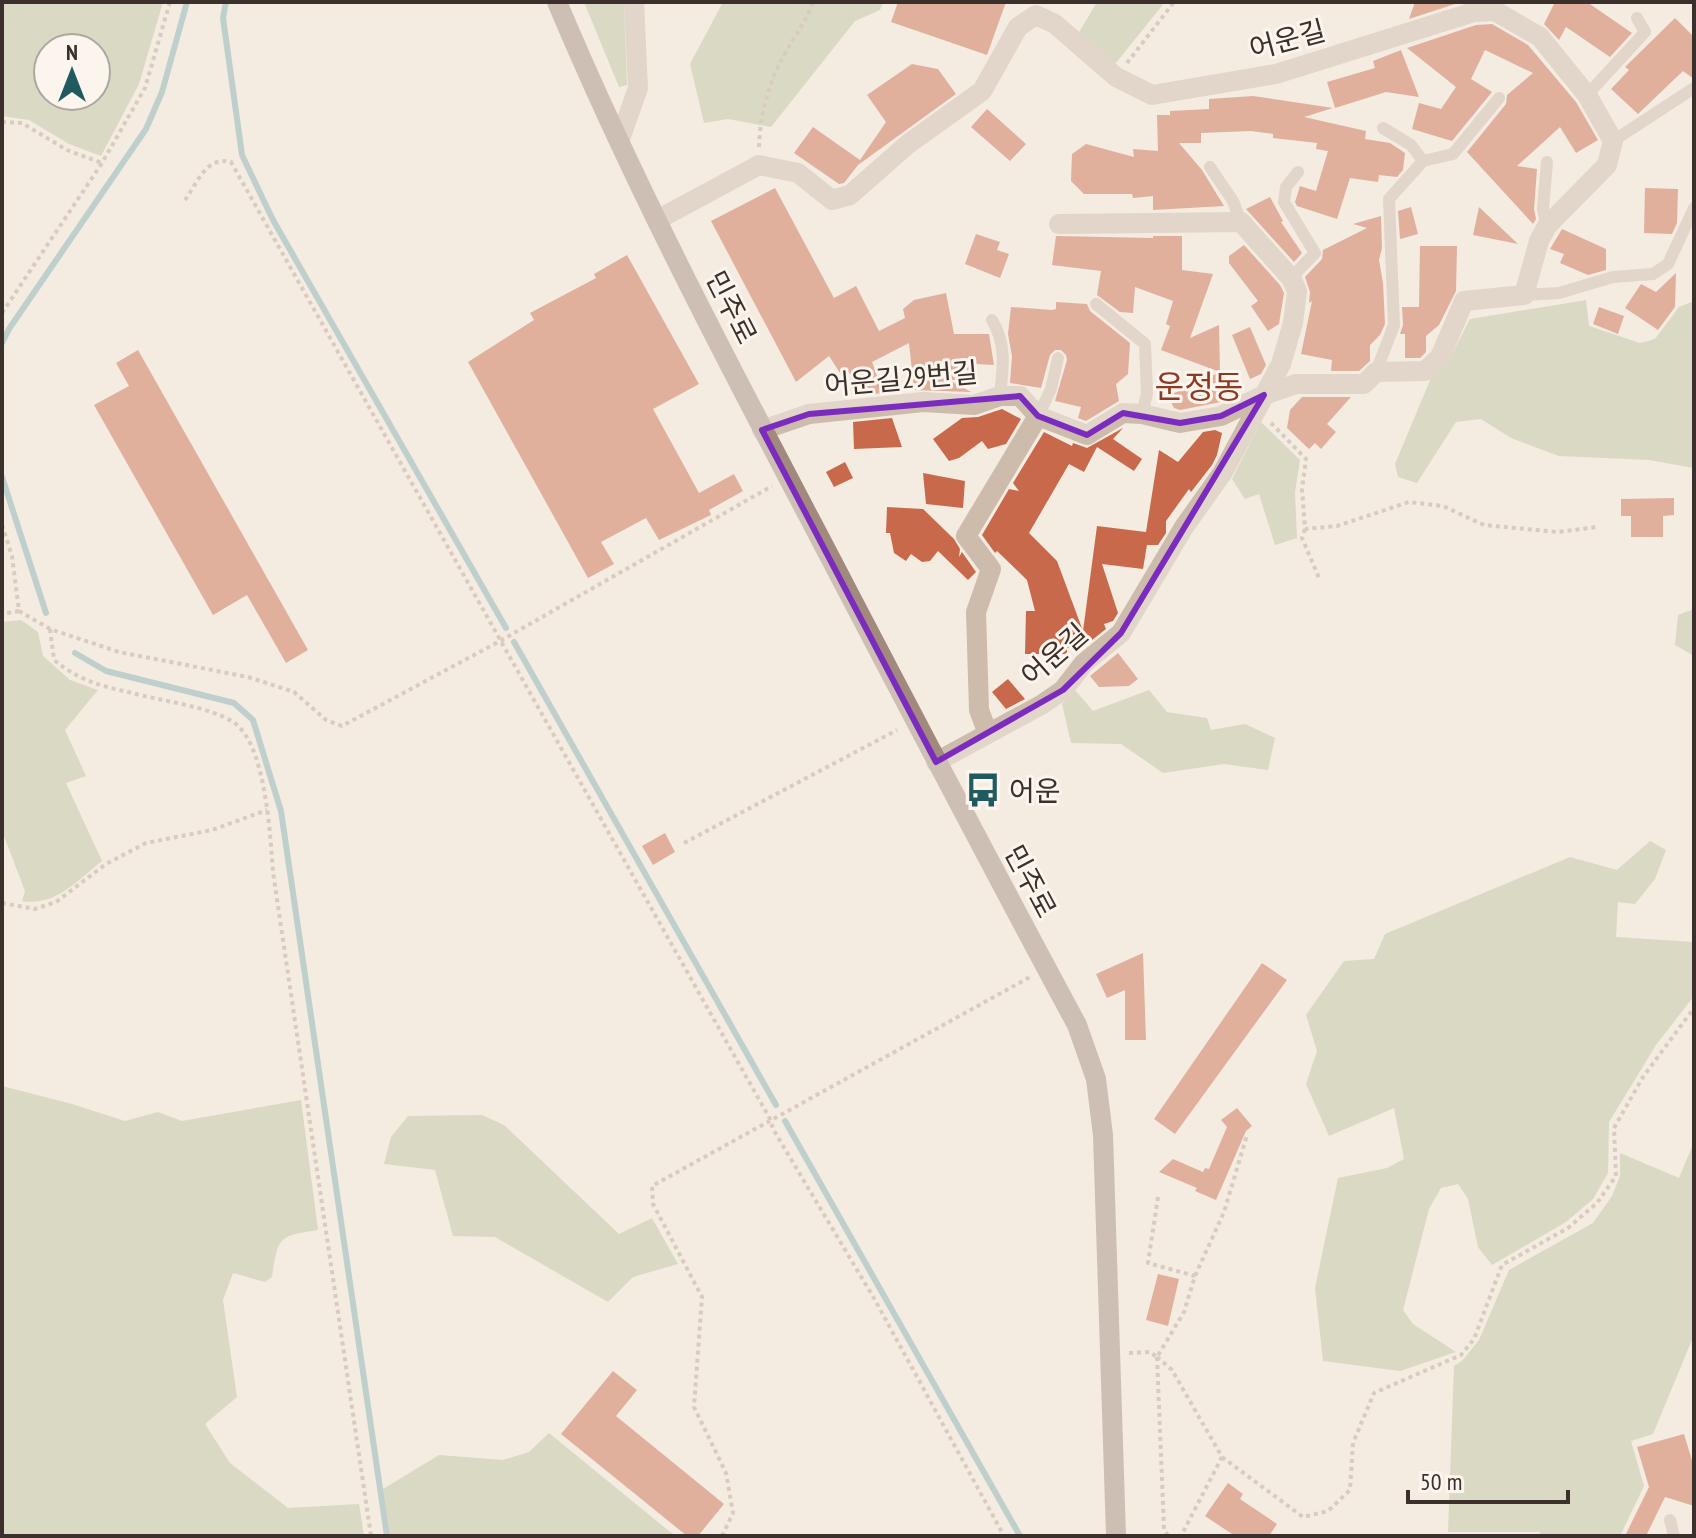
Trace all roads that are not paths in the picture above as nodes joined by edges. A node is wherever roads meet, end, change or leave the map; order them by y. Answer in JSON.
{"nodes":[{"id":1,"x":557,"y":2,"type":"edge"},
{"id":2,"x":634,"y":2,"type":"edge"},
{"id":3,"x":1637,"y":18,"type":"dead end"},
{"id":4,"x":1694,"y":88,"type":"edge"},
{"id":5,"x":1587,"y":95,"type":"junction"},
{"id":6,"x":1499,"y":98,"type":"dead end"},
{"id":7,"x":1383,"y":128,"type":"dead end"},
{"id":8,"x":620,"y":139,"type":"junction"},
{"id":9,"x":1613,"y":141,"type":"junction"},
{"id":10,"x":1423,"y":161,"type":"junction"},
{"id":11,"x":1547,"y":162,"type":"dead end"},
{"id":12,"x":1210,"y":167,"type":"dead end"},
{"id":13,"x":1298,"y":172,"type":"dead end"},
{"id":14,"x":1694,"y":208,"type":"edge"},
{"id":15,"x":657,"y":220,"type":"junction"},
{"id":16,"x":1241,"y":222,"type":"junction"},
{"id":17,"x":1059,"y":224,"type":"dead end"},
{"id":18,"x":1547,"y":226,"type":"junction"},
{"id":19,"x":1291,"y":278,"type":"junction"},
{"id":20,"x":1524,"y":295,"type":"junction"},
{"id":21,"x":1096,"y":304,"type":"dead end"},
{"id":22,"x":992,"y":320,"type":"dead end"},
{"id":23,"x":1058,"y":358,"type":"dead end"},
{"id":24,"x":1376,"y":372,"type":"junction"},
{"id":25,"x":1264,"y":395,"type":"junction"},
{"id":26,"x":1000,"y":396,"type":"junction"},
{"id":27,"x":1142,"y":414,"type":"junction"},
{"id":28,"x":1038,"y":416,"type":"junction"},
{"id":29,"x":762,"y":430,"type":"junction"},
{"id":30,"x":988,"y":734,"type":"junction"},
{"id":31,"x":936,"y":762,"type":"junction"},
{"id":32,"x":1670,"y":1520,"type":"dead end"},
{"id":33,"x":1116,"y":1536,"type":"edge"},
{"id":34,"x":1674,"y":1536,"type":"edge"}],
"edges":[{"from":1,"to":8,"type":"main road","name":"민주로"},
{"from":2,"to":8,"type":"street"},
{"from":3,"to":5,"type":"lane"},
{"from":4,"to":9,"type":"lane"},
{"from":5,"to":9,"type":"street","name":"어운길"},
{"from":5,"to":15,"type":"street","name":"어운길"},
{"from":6,"to":10,"type":"lane"},
{"from":7,"to":10,"type":"lane"},
{"from":8,"to":15,"type":"main road","name":"민주로"},
{"from":9,"to":18,"type":"street"},
{"from":10,"to":24,"type":"lane"},
{"from":11,"to":18,"type":"lane"},
{"from":12,"to":16,"type":"lane"},
{"from":13,"to":19,"type":"lane"},
{"from":14,"to":20,"type":"lane"},
{"from":15,"to":29,"type":"main road","name":"민주로"},
{"from":16,"to":17,"type":"street"},
{"from":16,"to":19,"type":"street"},
{"from":18,"to":20,"type":"street"},
{"from":19,"to":25,"type":"street","name":"어운길"},
{"from":20,"to":24,"type":"street"},
{"from":21,"to":27,"type":"lane"},
{"from":22,"to":26,"type":"lane","name":"어운길29번길"},
{"from":23,"to":28,"type":"lane"},
{"from":24,"to":25,"type":"street"},
{"from":25,"to":27,"type":"street","name":"어운길29번길"},
{"from":25,"to":30,"type":"street","name":"어운길"},
{"from":26,"to":28,"type":"street","name":"어운길29번길"},
{"from":26,"to":29,"type":"street","name":"어운길29번길"},
{"from":27,"to":28,"type":"street","name":"어운길29번길"},
{"from":28,"to":30,"type":"street","name":"어운길"},
{"from":29,"to":31,"type":"main road","name":"민주로"},
{"from":30,"to":31,"type":"street","name":"어운길"},
{"from":31,"to":33,"type":"main road","name":"민주로"},
{"from":32,"to":34,"type":"lane"}]}
